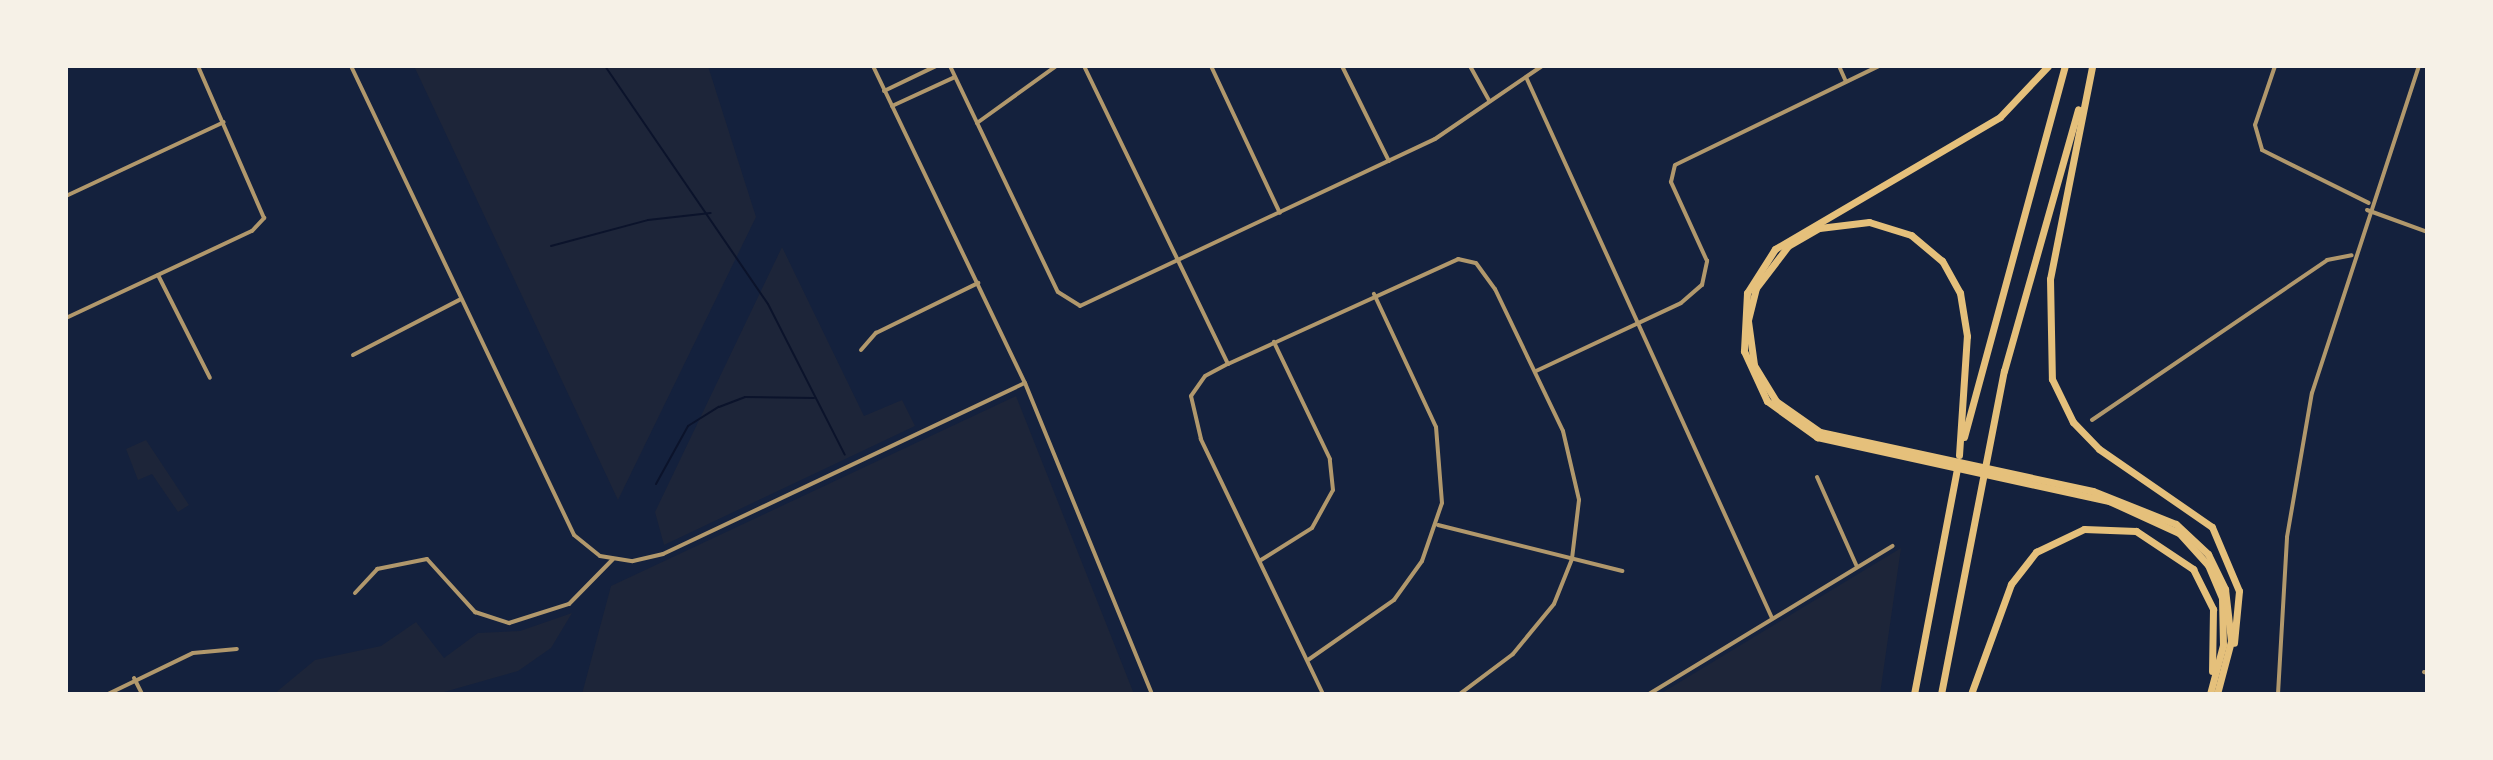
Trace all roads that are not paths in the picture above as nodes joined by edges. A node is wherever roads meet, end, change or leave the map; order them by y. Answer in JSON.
{"nodes":[{"id":1,"x":199,"y":66,"type":"edge"},
{"id":2,"x":351,"y":66,"type":"edge"},
{"id":3,"x":873,"y":66,"type":"edge"},
{"id":4,"x":936,"y":66,"type":"edge"},
{"id":5,"x":950,"y":66,"type":"edge"},
{"id":6,"x":1056,"y":66,"type":"edge"},
{"id":7,"x":1084,"y":66,"type":"edge"},
{"id":8,"x":1211,"y":66,"type":"edge"},
{"id":9,"x":1342,"y":66,"type":"edge"},
{"id":10,"x":1470,"y":66,"type":"edge"},
{"id":11,"x":1542,"y":66,"type":"edge"},
{"id":12,"x":1839,"y":66,"type":"edge"},
{"id":13,"x":1879,"y":66,"type":"edge"},
{"id":14,"x":2048,"y":66,"type":"edge"},
{"id":15,"x":2065,"y":66,"type":"edge"},
{"id":16,"x":2092,"y":66,"type":"edge"},
{"id":17,"x":2275,"y":66,"type":"edge"},
{"id":18,"x":2419,"y":66,"type":"edge"},
{"id":19,"x":955,"y":76,"type":"junction"},
{"id":20,"x":1526,"y":77,"type":"junction"},
{"id":21,"x":1846,"y":82,"type":"junction"},
{"id":22,"x":884,"y":91,"type":"junction"},
{"id":23,"x":1489,"y":100,"type":"junction"},
{"id":24,"x":892,"y":106,"type":"junction"},
{"id":25,"x":224,"y":122,"type":"junction"},
{"id":26,"x":977,"y":123,"type":"junction"},
{"id":27,"x":1389,"y":161,"type":"junction"},
{"id":28,"x":66,"y":196,"type":"edge"},
{"id":29,"x":2369,"y":203,"type":"junction"},
{"id":30,"x":2367,"y":210,"type":"junction"},
{"id":31,"x":1280,"y":213,"type":"junction"},
{"id":32,"x":2427,"y":232,"type":"edge"},
{"id":33,"x":2352,"y":255,"type":"junction"},
{"id":34,"x":1178,"y":261,"type":"junction"},
{"id":35,"x":158,"y":275,"type":"junction"},
{"id":36,"x":978,"y":283,"type":"junction"},
{"id":37,"x":1374,"y":294,"type":"junction"},
{"id":38,"x":461,"y":299,"type":"junction"},
{"id":39,"x":66,"y":318,"type":"edge"},
{"id":40,"x":1638,"y":324,"type":"junction"},
{"id":41,"x":1274,"y":342,"type":"junction"},
{"id":42,"x":861,"y":350,"type":"dead end"},
{"id":43,"x":353,"y":355,"type":"dead end"},
{"id":44,"x":1228,"y":364,"type":"junction"},
{"id":45,"x":1536,"y":371,"type":"junction"},
{"id":46,"x":210,"y":378,"type":"dead end"},
{"id":47,"x":1025,"y":383,"type":"junction"},
{"id":48,"x":2092,"y":420,"type":"dead end"},
{"id":49,"x":1959,"y":455,"type":"junction"},
{"id":50,"x":1940,"y":462,"type":"junction"},
{"id":51,"x":1993,"y":472,"type":"junction"},
{"id":52,"x":1817,"y":477,"type":"dead end"},
{"id":53,"x":1437,"y":525,"type":"junction"},
{"id":54,"x":1892,"y":546,"type":"dead end"},
{"id":55,"x":613,"y":559,"type":"junction"},
{"id":56,"x":1572,"y":559,"type":"junction"},
{"id":57,"x":1260,"y":560,"type":"junction"},
{"id":58,"x":1857,"y":567,"type":"junction"},
{"id":59,"x":1622,"y":571,"type":"dead end"},
{"id":60,"x":355,"y":593,"type":"dead end"},
{"id":61,"x":1772,"y":618,"type":"junction"},
{"id":62,"x":237,"y":649,"type":"dead end"},
{"id":63,"x":1308,"y":660,"type":"junction"},
{"id":64,"x":2226,"y":664,"type":"junction"},
{"id":65,"x":134,"y":678,"type":"junction"},
{"id":66,"x":108,"y":694,"type":"edge"},
{"id":67,"x":142,"y":694,"type":"edge"},
{"id":68,"x":1152,"y":694,"type":"edge"},
{"id":69,"x":1323,"y":694,"type":"edge"},
{"id":70,"x":1460,"y":694,"type":"edge"},
{"id":71,"x":1649,"y":694,"type":"edge"},
{"id":72,"x":1914,"y":694,"type":"edge"},
{"id":73,"x":1941,"y":694,"type":"edge"},
{"id":74,"x":1971,"y":694,"type":"edge"},
{"id":75,"x":2209,"y":694,"type":"edge"},
{"id":76,"x":2217,"y":694,"type":"edge"},
{"id":77,"x":2278,"y":694,"type":"edge"}],
"edges":[{"from":1,"to":25,"type":"street"},
{"from":2,"to":38,"type":"street"},
{"from":3,"to":22,"type":"street"},
{"from":4,"to":22,"type":"street"},
{"from":5,"to":19,"type":"street"},
{"from":6,"to":26,"type":"street"},
{"from":7,"to":34,"type":"street"},
{"from":8,"to":31,"type":"street"},
{"from":9,"to":27,"type":"street"},
{"from":10,"to":23,"type":"street"},
{"from":11,"to":20,"type":"street"},
{"from":12,"to":21,"type":"street"},
{"from":13,"to":21,"type":"street"},
{"from":14,"to":50,"type":"highway"},
{"from":15,"to":49,"type":"highway"},
{"from":16,"to":64,"type":"highway"},
{"from":16,"to":73,"type":"highway"},
{"from":17,"to":29,"type":"street"},
{"from":18,"to":29,"type":"street"},
{"from":19,"to":24,"type":"street"},
{"from":19,"to":26,"type":"street"},
{"from":20,"to":23,"type":"street"},
{"from":20,"to":40,"type":"street"},
{"from":21,"to":40,"type":"street"},
{"from":22,"to":24,"type":"street"},
{"from":23,"to":27,"type":"street"},
{"from":24,"to":36,"type":"street"},
{"from":25,"to":28,"type":"street"},
{"from":25,"to":35,"type":"street"},
{"from":26,"to":34,"type":"street"},
{"from":27,"to":31,"type":"street"},
{"from":29,"to":30,"type":"street"},
{"from":30,"to":32,"type":"street"},
{"from":30,"to":33,"type":"street"},
{"from":31,"to":34,"type":"street"},
{"from":33,"to":48,"type":"street"},
{"from":33,"to":77,"type":"street"},
{"from":34,"to":44,"type":"street"},
{"from":35,"to":39,"type":"street"},
{"from":35,"to":46,"type":"street"},
{"from":36,"to":42,"type":"street"},
{"from":36,"to":47,"type":"street"},
{"from":37,"to":41,"type":"street"},
{"from":37,"to":45,"type":"street"},
{"from":37,"to":53,"type":"street"},
{"from":38,"to":43,"type":"street"},
{"from":38,"to":55,"type":"street"},
{"from":40,"to":45,"type":"street"},
{"from":40,"to":61,"type":"street"},
{"from":41,"to":44,"type":"street"},
{"from":41,"to":57,"type":"street"},
{"from":44,"to":57,"type":"street"},
{"from":45,"to":56,"type":"street"},
{"from":47,"to":55,"type":"street"},
{"from":47,"to":68,"type":"street"},
{"from":49,"to":50,"type":"highway"},
{"from":49,"to":72,"type":"highway"},
{"from":50,"to":51,"type":"highway"},
{"from":51,"to":64,"type":"highway"},
{"from":51,"to":75,"type":"highway"},
{"from":52,"to":58,"type":"street"},
{"from":53,"to":56,"type":"street"},
{"from":53,"to":63,"type":"street"},
{"from":54,"to":58,"type":"street"},
{"from":55,"to":60,"type":"street"},
{"from":56,"to":59,"type":"street"},
{"from":56,"to":70,"type":"street"},
{"from":57,"to":63,"type":"street"},
{"from":58,"to":61,"type":"street"},
{"from":61,"to":71,"type":"street"},
{"from":62,"to":65,"type":"street"},
{"from":63,"to":69,"type":"street"},
{"from":64,"to":76,"type":"highway"},
{"from":65,"to":66,"type":"street"},
{"from":65,"to":67,"type":"street"},
{"from":74,"to":75,"type":"highway"}]}
